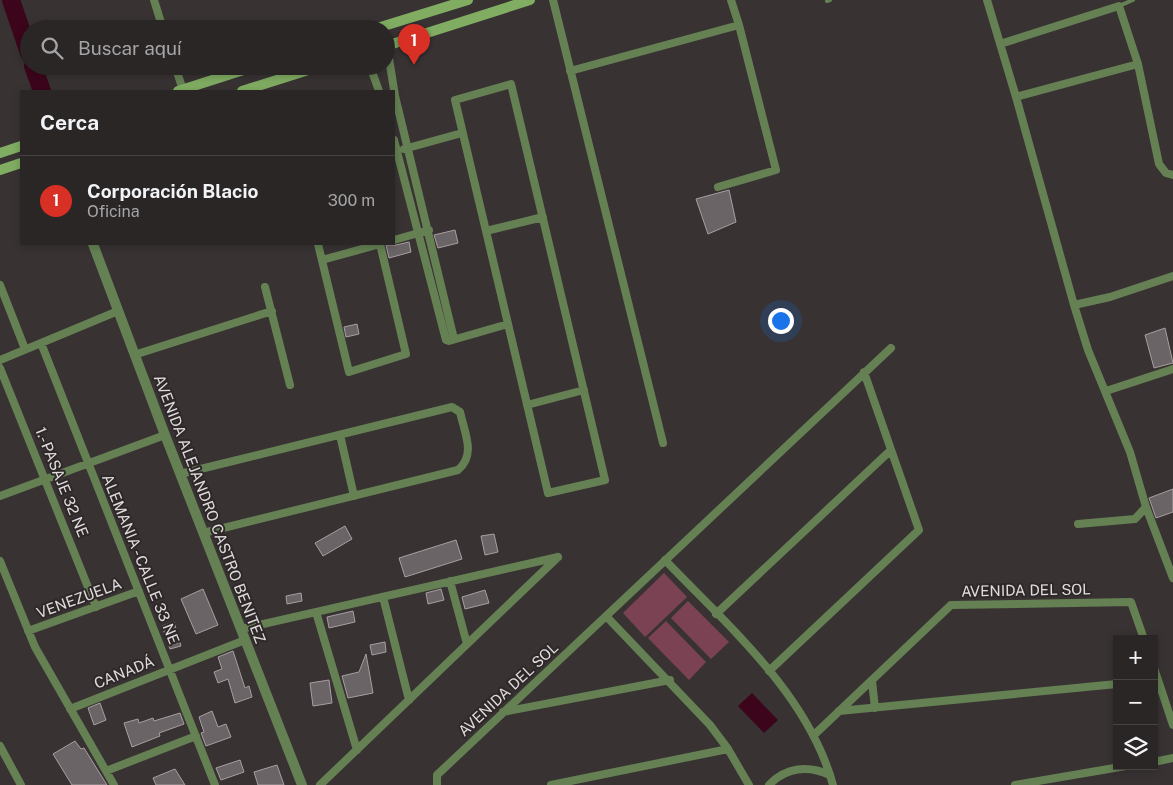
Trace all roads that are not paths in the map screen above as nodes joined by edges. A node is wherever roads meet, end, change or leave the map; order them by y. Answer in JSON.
{"nodes":[{"id":1,"x":154,"y":0,"type":"edge"},
{"id":2,"x":468,"y":0,"type":"edge"},
{"id":3,"x":530,"y":0,"type":"edge"},
{"id":4,"x":553,"y":0,"type":"edge"},
{"id":5,"x":731,"y":0,"type":"edge"},
{"id":6,"x":986,"y":0,"type":"edge"},
{"id":7,"x":1133,"y":0,"type":"edge"},
{"id":8,"x":1119,"y":6,"type":"junction"},
{"id":9,"x":161,"y":20,"type":"edge"},
{"id":10,"x":395,"y":23,"type":"edge"},
{"id":11,"x":739,"y":25,"type":"junction"},
{"id":12,"x":395,"y":43,"type":"edge"},
{"id":13,"x":1000,"y":44,"type":"junction"},
{"id":14,"x":1138,"y":64,"type":"junction"},
{"id":15,"x":570,"y":72,"type":"junction"},
{"id":16,"x":178,"y":75,"type":"edge"},
{"id":17,"x":228,"y":75,"type":"edge"},
{"id":18,"x":292,"y":75,"type":"edge"},
{"id":19,"x":373,"y":75,"type":"edge"},
{"id":20,"x":391,"y":75,"type":"edge"},
{"id":21,"x":181,"y":90,"type":"edge"},
{"id":22,"x":245,"y":90,"type":"edge"},
{"id":23,"x":379,"y":90,"type":"edge"},
{"id":24,"x":394,"y":90,"type":"edge"},
{"id":25,"x":395,"y":96,"type":"edge"},
{"id":26,"x":1016,"y":97,"type":"junction"},
{"id":27,"x":462,"y":133,"type":"junction"},
{"id":28,"x":395,"y":144,"type":"edge"},
{"id":29,"x":20,"y":146,"type":"edge"},
{"id":30,"x":408,"y":148,"type":"junction"},
{"id":31,"x":0,"y":151,"type":"edge"},
{"id":32,"x":397,"y":151,"type":"junction"},
{"id":33,"x":20,"y":163,"type":"edge"},
{"id":34,"x":0,"y":170,"type":"edge"},
{"id":35,"x":1173,"y":175,"type":"edge"},
{"id":36,"x":718,"y":186,"type":"dead end"},
{"id":37,"x":543,"y":216,"type":"junction"},
{"id":38,"x":429,"y":230,"type":"junction"},
{"id":39,"x":486,"y":231,"type":"junction"},
{"id":40,"x":417,"y":233,"type":"junction"},
{"id":41,"x":395,"y":240,"type":"edge"},
{"id":42,"x":93,"y":245,"type":"edge"},
{"id":43,"x":318,"y":245,"type":"edge"},
{"id":44,"x":376,"y":245,"type":"edge"},
{"id":45,"x":380,"y":245,"type":"edge"},
{"id":46,"x":322,"y":260,"type":"junction"},
{"id":47,"x":1173,"y":276,"type":"edge"},
{"id":48,"x":0,"y":285,"type":"edge"},
{"id":49,"x":265,"y":287,"type":"dead end"},
{"id":50,"x":1074,"y":306,"type":"junction"},
{"id":51,"x":118,"y":311,"type":"junction"},
{"id":52,"x":272,"y":311,"type":"junction"},
{"id":53,"x":508,"y":324,"type":"junction"},
{"id":54,"x":454,"y":339,"type":"junction"},
{"id":55,"x":42,"y":343,"type":"junction"},
{"id":56,"x":890,"y":348,"type":"dead end"},
{"id":57,"x":25,"y":349,"type":"junction"},
{"id":58,"x":134,"y":355,"type":"junction"},
{"id":59,"x":0,"y":360,"type":"edge"},
{"id":60,"x":0,"y":368,"type":"edge"},
{"id":61,"x":1173,"y":368,"type":"edge"},
{"id":62,"x":864,"y":372,"type":"junction"},
{"id":63,"x":290,"y":385,"type":"dead end"},
{"id":64,"x":584,"y":390,"type":"junction"},
{"id":65,"x":1106,"y":390,"type":"junction"},
{"id":66,"x":527,"y":405,"type":"junction"},
{"id":67,"x":165,"y":435,"type":"junction"},
{"id":68,"x":340,"y":435,"type":"junction"},
{"id":69,"x":663,"y":443,"type":"dead end"},
{"id":70,"x":891,"y":450,"type":"junction"},
{"id":71,"x":88,"y":464,"type":"junction"},
{"id":72,"x":180,"y":474,"type":"junction"},
{"id":73,"x":47,"y":479,"type":"junction"},
{"id":74,"x":0,"y":496,"type":"edge"},
{"id":75,"x":354,"y":496,"type":"junction"},
{"id":76,"x":1146,"y":507,"type":"junction"},
{"id":77,"x":1078,"y":524,"type":"dead end"},
{"id":78,"x":203,"y":533,"type":"junction"},
{"id":79,"x":665,"y":560,"type":"junction"},
{"id":80,"x":1,"y":565,"type":"edge"},
{"id":81,"x":1173,"y":578,"type":"edge"},
{"id":82,"x":450,"y":581,"type":"junction"},
{"id":83,"x":139,"y":591,"type":"junction"},
{"id":84,"x":383,"y":596,"type":"junction"},
{"id":85,"x":96,"y":607,"type":"junction"},
{"id":86,"x":316,"y":612,"type":"junction"},
{"id":87,"x":716,"y":614,"type":"junction"},
{"id":88,"x":606,"y":616,"type":"junction"},
{"id":89,"x":241,"y":629,"type":"junction"},
{"id":90,"x":28,"y":631,"type":"junction"},
{"id":91,"x":1143,"y":635,"type":"edge"},
{"id":92,"x":245,"y":640,"type":"junction"},
{"id":93,"x":468,"y":644,"type":"junction"},
{"id":94,"x":170,"y":668,"type":"junction"},
{"id":95,"x":769,"y":671,"type":"junction"},
{"id":96,"x":670,"y":680,"type":"junction"},
{"id":97,"x":872,"y":682,"type":"junction"},
{"id":98,"x":1113,"y":684,"type":"edge"},
{"id":99,"x":1158,"y":685,"type":"edge"},
{"id":100,"x":409,"y":700,"type":"junction"},
{"id":101,"x":875,"y":708,"type":"junction"},
{"id":102,"x":70,"y":709,"type":"junction"},
{"id":103,"x":503,"y":712,"type":"junction"},
{"id":104,"x":839,"y":712,"type":"junction"},
{"id":105,"x":1173,"y":725,"type":"edge"},
{"id":106,"x":814,"y":735,"type":"junction"},
{"id":107,"x":196,"y":736,"type":"junction"},
{"id":108,"x":0,"y":746,"type":"edge"},
{"id":109,"x":728,"y":749,"type":"junction"},
{"id":110,"x":357,"y":750,"type":"junction"},
{"id":111,"x":1173,"y":758,"type":"edge"},
{"id":112,"x":1158,"y":761,"type":"edge"},
{"id":113,"x":1113,"y":768,"type":"edge"},
{"id":114,"x":106,"y":772,"type":"junction"},
{"id":115,"x":830,"y":775,"type":"junction"},
{"id":116,"x":21,"y":785,"type":"edge"},
{"id":117,"x":114,"y":785,"type":"edge"},
{"id":118,"x":215,"y":785,"type":"edge"},
{"id":119,"x":302,"y":785,"type":"edge"},
{"id":120,"x":320,"y":785,"type":"edge"},
{"id":121,"x":437,"y":785,"type":"edge"},
{"id":122,"x":550,"y":785,"type":"edge"},
{"id":123,"x":749,"y":785,"type":"edge"},
{"id":124,"x":769,"y":785,"type":"edge"},
{"id":125,"x":832,"y":785,"type":"edge"},
{"id":126,"x":1015,"y":785,"type":"edge"}],
"edges":[{"from":1,"to":9,"type":"street"},
{"from":2,"to":10,"type":"main road"},
{"from":3,"to":12,"type":"main road"},
{"from":4,"to":15,"type":"street"},
{"from":5,"to":11,"type":"street"},
{"from":6,"to":13,"type":"street"},
{"from":7,"to":8,"type":"lane"},
{"from":8,"to":13,"type":"street"},
{"from":8,"to":14,"type":"street"},
{"from":11,"to":15,"type":"street"},
{"from":11,"to":36,"type":"street"},
{"from":13,"to":26,"type":"street"},
{"from":14,"to":26,"type":"street"},
{"from":14,"to":35,"type":"street"},
{"from":15,"to":69,"type":"street"},
{"from":16,"to":21,"type":"street"},
{"from":17,"to":21,"type":"main road"},
{"from":18,"to":22,"type":"main road"},
{"from":19,"to":23,"type":"street"},
{"from":20,"to":24,"type":"street"},
{"from":25,"to":30,"type":"street"},
{"from":26,"to":50,"type":"street"},
{"from":27,"to":30,"type":"street"},
{"from":27,"to":37,"type":"street"},
{"from":27,"to":39,"type":"street"},
{"from":28,"to":32,"type":"street"},
{"from":29,"to":31,"type":"main road"},
{"from":30,"to":32,"type":"street"},
{"from":30,"to":38,"type":"street"},
{"from":32,"to":40,"type":"street"},
{"from":33,"to":34,"type":"main road"},
{"from":37,"to":39,"type":"street"},
{"from":37,"to":64,"type":"street"},
{"from":38,"to":40,"type":"street"},
{"from":38,"to":54,"type":"street"},
{"from":39,"to":53,"type":"street"},
{"from":40,"to":41,"type":"street"},
{"from":40,"to":54,"type":"street"},
{"from":42,"to":51,"type":"street","name":"AVENIDA ALEJANDRO CASTRO BENITEZ"},
{"from":43,"to":46,"type":"street"},
{"from":44,"to":46,"type":"street"},
{"from":45,"to":46,"type":"street"},
{"from":47,"to":50,"type":"street"},
{"from":48,"to":57,"type":"street"},
{"from":49,"to":52,"type":"street"},
{"from":50,"to":65,"type":"street"},
{"from":51,"to":55,"type":"street"},
{"from":51,"to":58,"type":"street","name":"AVENIDA ALEJANDRO CASTRO BENITEZ"},
{"from":52,"to":58,"type":"street"},
{"from":52,"to":63,"type":"street"},
{"from":53,"to":54,"type":"street"},
{"from":53,"to":66,"type":"street"},
{"from":55,"to":57,"type":"street"},
{"from":55,"to":71,"type":"street","name":"ALEMANIA - CALLE 33 NE"},
{"from":56,"to":62,"type":"street","name":"AVENIDA DEL SOL"},
{"from":57,"to":59,"type":"street"},
{"from":58,"to":67,"type":"street","name":"AVENIDA ALEJANDRO CASTRO BENITEZ"},
{"from":60,"to":73,"type":"street","name":"1.- PASAJE 32 NE"},
{"from":61,"to":65,"type":"street"},
{"from":62,"to":70,"type":"street"},
{"from":62,"to":79,"type":"street","name":"AVENIDA DEL SOL"},
{"from":64,"to":66,"type":"street"},
{"from":64,"to":66,"type":"street"},
{"from":65,"to":76,"type":"street"},
{"from":67,"to":71,"type":"street"},
{"from":67,"to":72,"type":"street","name":"AVENIDA ALEJANDRO CASTRO BENITEZ"},
{"from":68,"to":72,"type":"street"},
{"from":68,"to":75,"type":"street"},
{"from":68,"to":75,"type":"street"},
{"from":70,"to":87,"type":"street"},
{"from":70,"to":95,"type":"street"},
{"from":71,"to":73,"type":"street"},
{"from":71,"to":83,"type":"street","name":"ALEMANIA - CALLE 33 NE"},
{"from":72,"to":78,"type":"street","name":"AVENIDA ALEJANDRO CASTRO BENITEZ"},
{"from":73,"to":74,"type":"street"},
{"from":73,"to":85,"type":"street","name":"1.- PASAJE 32 NE"},
{"from":75,"to":78,"type":"street"},
{"from":76,"to":77,"type":"street"},
{"from":76,"to":81,"type":"street"},
{"from":78,"to":89,"type":"street","name":"AVENIDA ALEJANDRO CASTRO BENITEZ"},
{"from":79,"to":87,"type":"street"},
{"from":79,"to":88,"type":"street","name":"AVENIDA DEL SOL"},
{"from":80,"to":90,"type":"street"},
{"from":82,"to":84,"type":"street"},
{"from":82,"to":93,"type":"street"},
{"from":82,"to":93,"type":"street"},
{"from":83,"to":85,"type":"street","name":"VENEZUELA"},
{"from":83,"to":94,"type":"street","name":"ALEMANIA - CALLE 33 NE"},
{"from":84,"to":86,"type":"street"},
{"from":84,"to":100,"type":"street"},
{"from":85,"to":90,"type":"street","name":"VENEZUELA"},
{"from":86,"to":89,"type":"street"},
{"from":86,"to":110,"type":"street"},
{"from":87,"to":95,"type":"street"},
{"from":88,"to":96,"type":"street"},
{"from":88,"to":103,"type":"street","name":"AVENIDA DEL SOL"},
{"from":89,"to":92,"type":"street","name":"AVENIDA ALEJANDRO CASTRO BENITEZ"},
{"from":90,"to":102,"type":"street"},
{"from":91,"to":97,"type":"street","name":"AVENIDA DEL SOL"},
{"from":92,"to":94,"type":"street","name":"CANADÁ"},
{"from":92,"to":119,"type":"street","name":"AVENIDA ALEJANDRO CASTRO BENITEZ"},
{"from":93,"to":100,"type":"street"},
{"from":94,"to":102,"type":"street","name":"CANADÁ"},
{"from":94,"to":107,"type":"street","name":"ALEMANIA - CALLE 33 NE"},
{"from":95,"to":106,"type":"street"},
{"from":96,"to":103,"type":"street"},
{"from":96,"to":109,"type":"street"},
{"from":97,"to":101,"type":"street"},
{"from":97,"to":104,"type":"street","name":"AVENIDA DEL SOL"},
{"from":98,"to":101,"type":"street"},
{"from":99,"to":105,"type":"street"},
{"from":100,"to":110,"type":"street"},
{"from":101,"to":104,"type":"street"},
{"from":102,"to":114,"type":"street"},
{"from":103,"to":121,"type":"street","name":"AVENIDA DEL SOL"},
{"from":104,"to":106,"type":"street","name":"AVENIDA DEL SOL"},
{"from":106,"to":115,"type":"street"},
{"from":107,"to":114,"type":"street"},
{"from":107,"to":118,"type":"street","name":"ALEMANIA - CALLE 33 NE"},
{"from":108,"to":116,"type":"street"},
{"from":109,"to":122,"type":"street"},
{"from":109,"to":123,"type":"street"},
{"from":110,"to":120,"type":"street"},
{"from":111,"to":112,"type":"street"},
{"from":113,"to":126,"type":"street"},
{"from":114,"to":117,"type":"street"},
{"from":115,"to":124,"type":"street"},
{"from":115,"to":125,"type":"street"}]}
